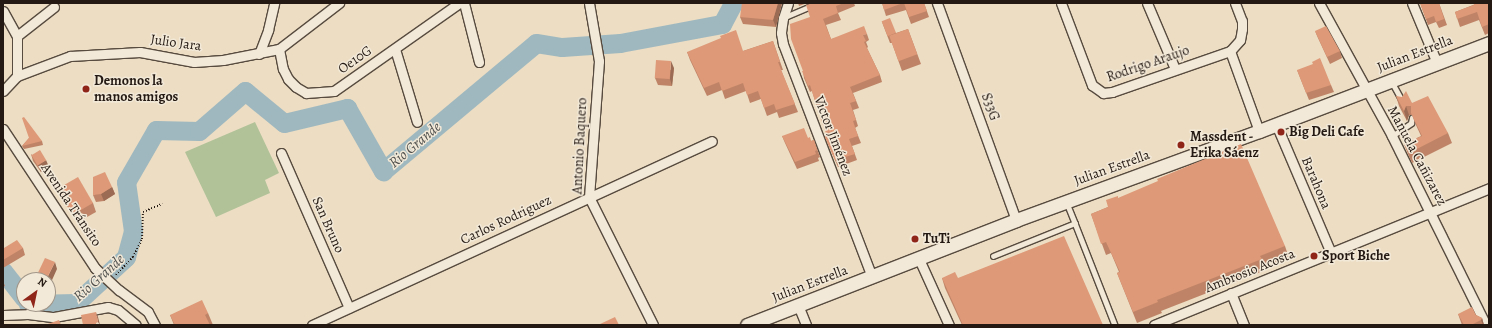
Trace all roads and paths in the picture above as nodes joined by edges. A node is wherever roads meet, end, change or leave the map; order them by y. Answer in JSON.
{"nodes":[{"id":1,"x":274,"y":3,"type":"edge"},
{"id":2,"x":340,"y":3,"type":"edge"},
{"id":3,"x":458,"y":3,"type":"edge"},
{"id":4,"x":464,"y":3,"type":"edge"},
{"id":5,"x":589,"y":3,"type":"edge"},
{"id":6,"x":788,"y":3,"type":"edge"},
{"id":7,"x":818,"y":3,"type":"edge"},
{"id":8,"x":937,"y":3,"type":"edge"},
{"id":9,"x":1061,"y":3,"type":"edge"},
{"id":10,"x":1147,"y":3,"type":"edge"},
{"id":11,"x":1235,"y":3,"type":"edge"},
{"id":12,"x":1319,"y":3,"type":"edge"},
{"id":13,"x":1412,"y":3,"type":"edge"},
{"id":14,"x":54,"y":7,"type":"dead end"},
{"id":15,"x":3,"y":11,"type":"edge"},
{"id":16,"x":783,"y":18,"type":"junction"},
{"id":17,"x":17,"y":36,"type":"junction"},
{"id":18,"x":1489,"y":43,"type":"edge"},
{"id":19,"x":279,"y":49,"type":"junction"},
{"id":20,"x":395,"y":49,"type":"junction"},
{"id":21,"x":1230,"y":51,"type":"junction"},
{"id":22,"x":259,"y":54,"type":"junction"},
{"id":23,"x":479,"y":62,"type":"dead end"},
{"id":24,"x":1437,"y":63,"type":"junction"},
{"id":25,"x":1175,"y":69,"type":"junction"},
{"id":26,"x":17,"y":76,"type":"junction"},
{"id":27,"x":1391,"y":81,"type":"junction"},
{"id":28,"x":1365,"y":89,"type":"junction"},
{"id":29,"x":3,"y":91,"type":"edge"},
{"id":30,"x":1404,"y":104,"type":"edge"},
{"id":31,"x":1412,"y":118,"type":"edge"},
{"id":32,"x":417,"y":122,"type":"dead end"},
{"id":33,"x":1276,"y":124,"type":"junction"},
{"id":34,"x":3,"y":129,"type":"edge"},
{"id":35,"x":1260,"y":131,"type":"junction"},
{"id":36,"x":1392,"y":136,"type":"junction"},
{"id":37,"x":712,"y":141,"type":"dead end"},
{"id":38,"x":281,"y":153,"type":"dead end"},
{"id":39,"x":1489,"y":188,"type":"edge"},
{"id":40,"x":589,"y":197,"type":"junction"},
{"id":41,"x":1067,"y":201,"type":"junction"},
{"id":42,"x":162,"y":204,"type":"dead end"},
{"id":43,"x":1431,"y":212,"type":"junction"},
{"id":44,"x":1016,"y":220,"type":"junction"},
{"id":45,"x":1075,"y":223,"type":"junction"},
{"id":46,"x":1330,"y":253,"type":"junction"},
{"id":47,"x":993,"y":256,"type":"dead end"},
{"id":48,"x":919,"y":259,"type":"junction"},
{"id":49,"x":872,"y":277,"type":"junction"},
{"id":50,"x":109,"y":281,"type":"junction"},
{"id":51,"x":1231,"y":293,"type":"junction"},
{"id":52,"x":798,"y":305,"type":"junction"},
{"id":53,"x":349,"y":308,"type":"junction"},
{"id":54,"x":148,"y":312,"type":"junction"},
{"id":55,"x":3,"y":315,"type":"edge"},
{"id":56,"x":135,"y":324,"type":"edge"},
{"id":57,"x":155,"y":325,"type":"edge"},
{"id":58,"x":312,"y":325,"type":"edge"},
{"id":59,"x":653,"y":325,"type":"edge"},
{"id":60,"x":747,"y":325,"type":"edge"},
{"id":61,"x":806,"y":325,"type":"edge"},
{"id":62,"x":949,"y":325,"type":"edge"},
{"id":63,"x":1115,"y":325,"type":"edge"},
{"id":64,"x":1154,"y":325,"type":"edge"},
{"id":65,"x":1244,"y":325,"type":"edge"},
{"id":66,"x":1486,"y":325,"type":"edge"}],
"edges":[{"from":1,"to":22,"type":"street"},
{"from":2,"to":19,"type":"street","name":"Julio Jara"},
{"from":3,"to":20,"type":"street","name":"Oe10G"},
{"from":4,"to":23,"type":"street"},
{"from":5,"to":40,"type":"street","name":"Antonio Baquero"},
{"from":6,"to":16,"type":"street","name":"Victor Jiménez"},
{"from":7,"to":16,"type":"lane"},
{"from":8,"to":44,"type":"street","name":"S33G"},
{"from":9,"to":25,"type":"street","name":"Rodrigo Araujo"},
{"from":10,"to":25,"type":"street"},
{"from":11,"to":21,"type":"street"},
{"from":12,"to":28,"type":"street","name":"Manuela Cañizarez"},
{"from":13,"to":24,"type":"street"},
{"from":14,"to":17,"type":"street"},
{"from":15,"to":17,"type":"street"},
{"from":16,"to":49,"type":"street","name":"Victor Jiménez"},
{"from":17,"to":26,"type":"street"},
{"from":18,"to":24,"type":"street","name":"Julian Estrella"},
{"from":19,"to":20,"type":"street","name":"Oe10G"},
{"from":19,"to":22,"type":"street","name":"Julio Jara"},
{"from":20,"to":32,"type":"street"},
{"from":21,"to":25,"type":"street","name":"Rodrigo Araujo"},
{"from":21,"to":35,"type":"street"},
{"from":22,"to":26,"type":"street","name":"Julio Jara"},
{"from":24,"to":27,"type":"street","name":"Julian Estrella"},
{"from":26,"to":29,"type":"street","name":"Julio Jara"},
{"from":27,"to":28,"type":"street","name":"Julian Estrella"},
{"from":27,"to":30,"type":"lane"},
{"from":28,"to":33,"type":"street","name":"Julian Estrella"},
{"from":28,"to":36,"type":"street","name":"Manuela Cañizarez"},
{"from":31,"to":36,"type":"lane"},
{"from":33,"to":35,"type":"street","name":"Julian Estrella"},
{"from":33,"to":46,"type":"street","name":"Barahona"},
{"from":34,"to":50,"type":"street","name":"Avenida Tránsito"},
{"from":35,"to":41,"type":"street","name":"Julian Estrella"},
{"from":36,"to":43,"type":"street","name":"Manuela Cañizarez"},
{"from":37,"to":40,"type":"street","name":"Carlos Rodriguez"},
{"from":38,"to":53,"type":"street","name":"San Bruno"},
{"from":39,"to":43,"type":"street","name":"Ambrosio Acosta"},
{"from":40,"to":53,"type":"street","name":"Carlos Rodriguez"},
{"from":40,"to":59,"type":"street","name":"Antonio Baquero"},
{"from":41,"to":44,"type":"street","name":"Julian Estrella"},
{"from":41,"to":45,"type":"lane"},
{"from":42,"to":50,"type":"path"},
{"from":43,"to":46,"type":"street","name":"Ambrosio Acosta"},
{"from":43,"to":66,"type":"street","name":"Manuela Cañizarez"},
{"from":44,"to":48,"type":"street","name":"Julian Estrella"},
{"from":45,"to":47,"type":"lane"},
{"from":45,"to":63,"type":"lane"},
{"from":46,"to":51,"type":"street","name":"Ambrosio Acosta"},
{"from":48,"to":49,"type":"street","name":"Julian Estrella"},
{"from":48,"to":62,"type":"street"},
{"from":49,"to":52,"type":"street","name":"Julian Estrella"},
{"from":50,"to":54,"type":"street","name":"Avenida Tránsito"},
{"from":51,"to":64,"type":"street","name":"Ambrosio Acosta"},
{"from":51,"to":65,"type":"street"},
{"from":52,"to":60,"type":"street","name":"Julian Estrella"},
{"from":52,"to":61,"type":"street"},
{"from":53,"to":58,"type":"street","name":"Carlos Rodriguez"},
{"from":54,"to":56,"type":"street"},
{"from":54,"to":57,"type":"street","name":"Avenida Tránsito"},
{"from":55,"to":56,"type":"street"}]}
